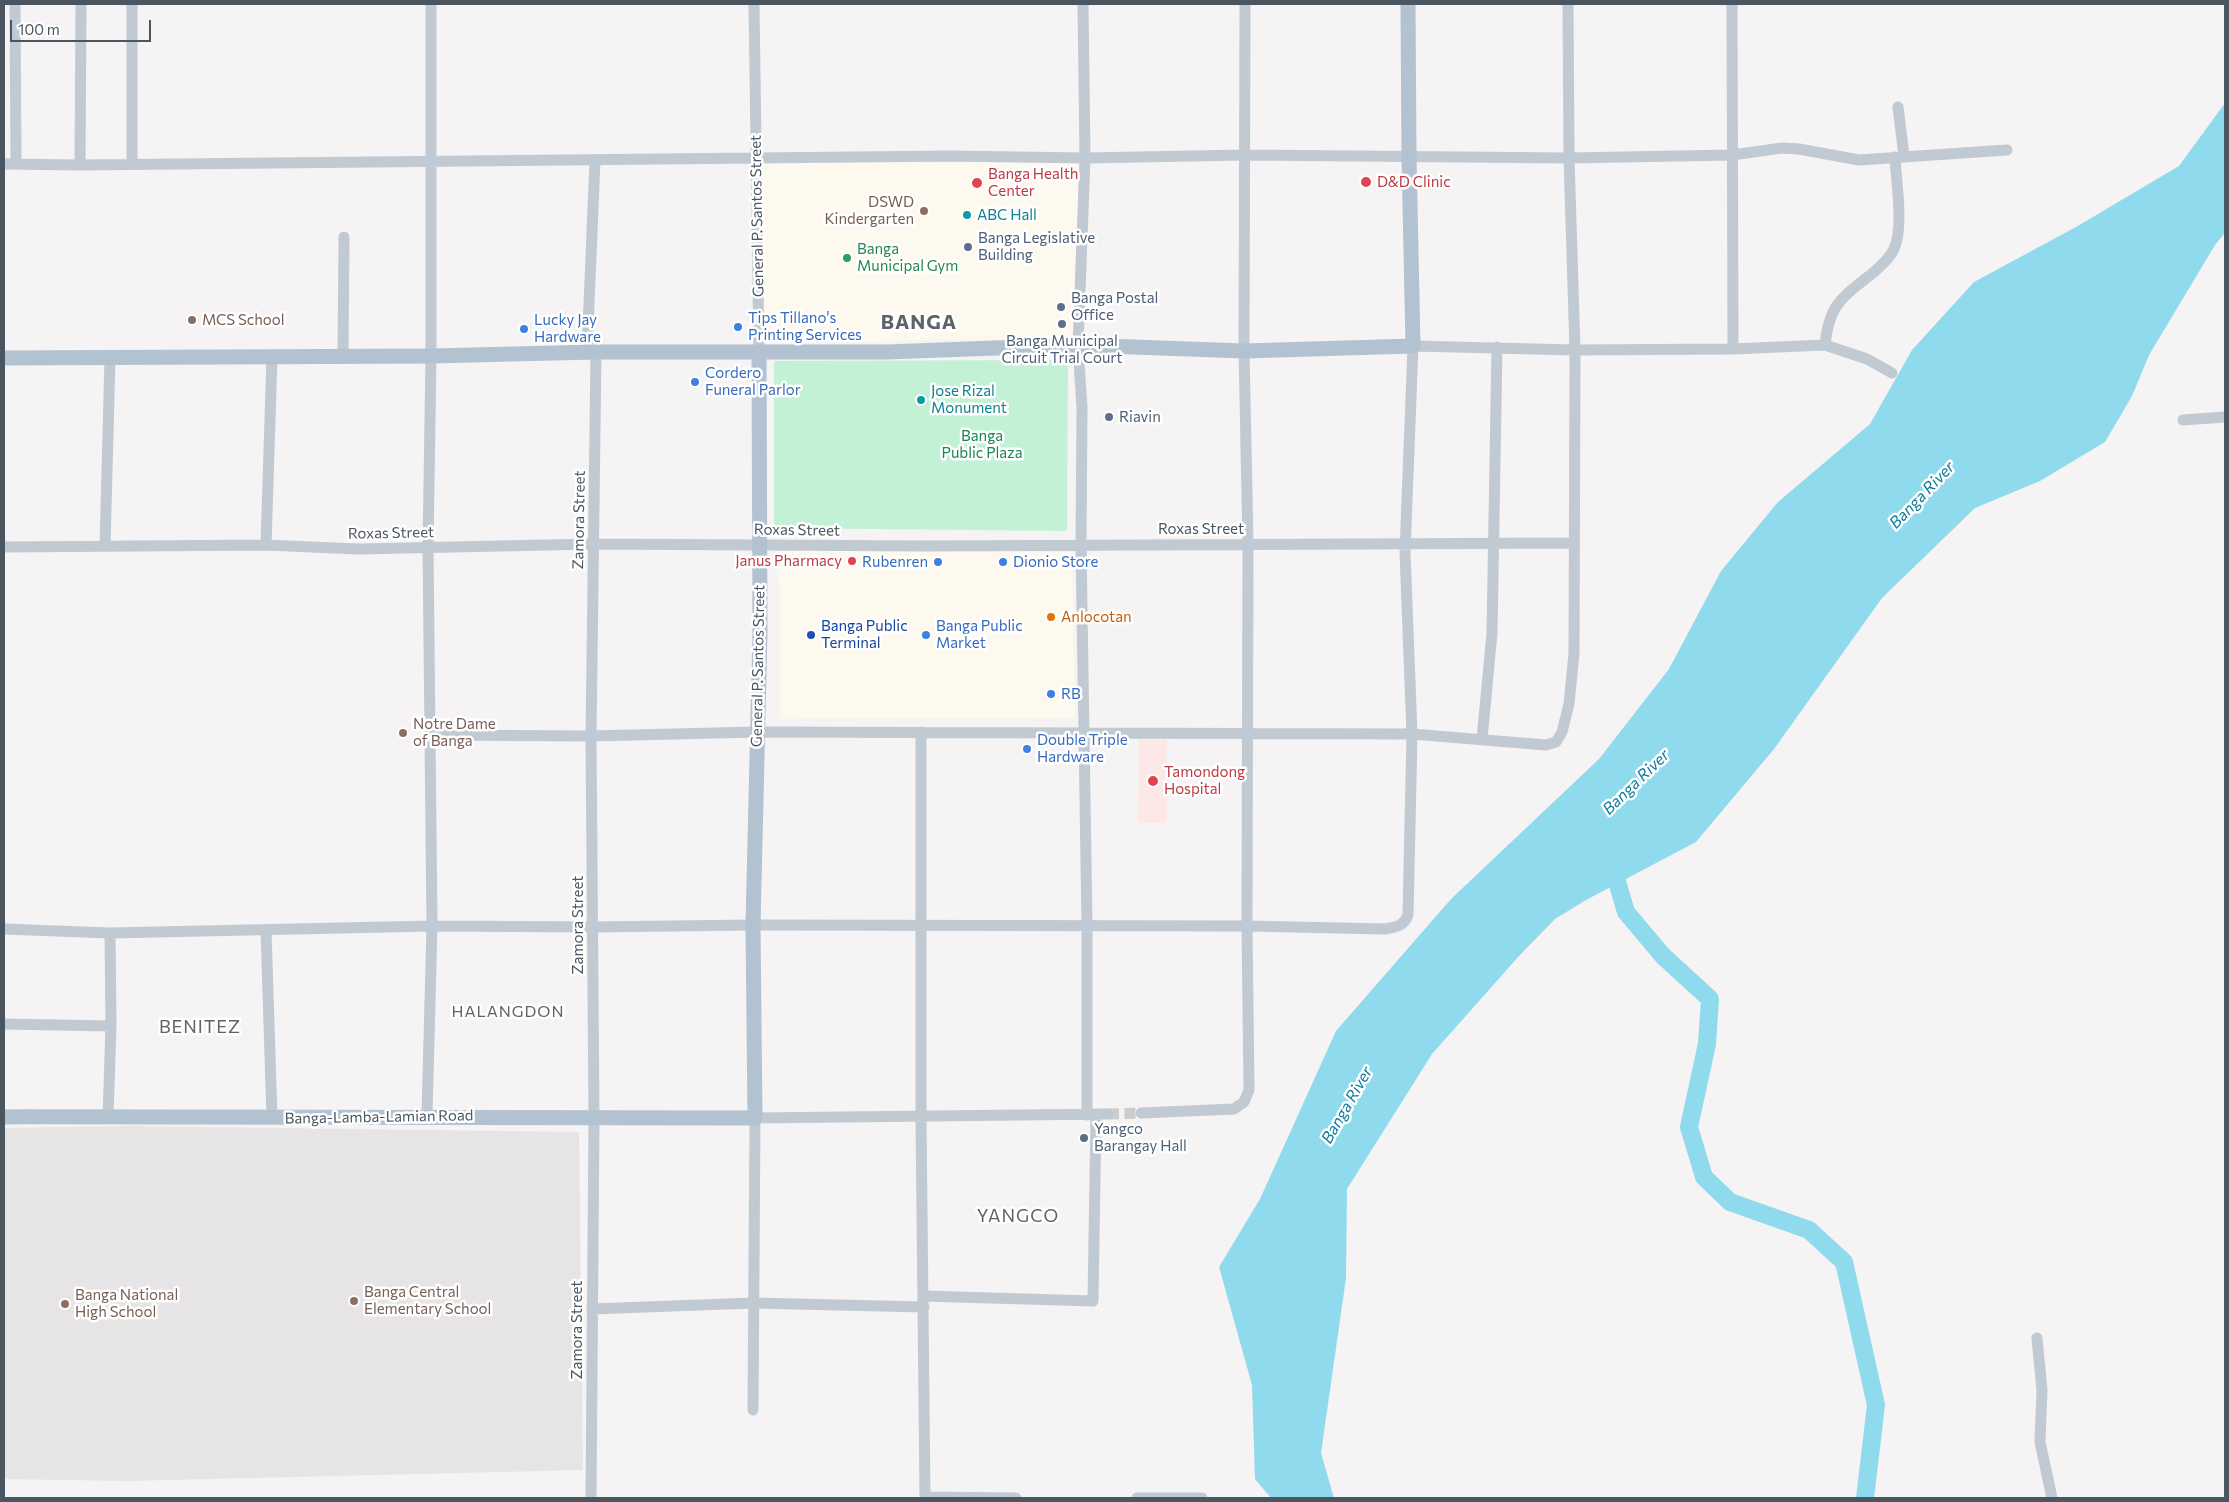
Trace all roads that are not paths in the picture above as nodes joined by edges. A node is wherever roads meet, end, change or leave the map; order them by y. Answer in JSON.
{"nodes":[{"id":1,"x":15,"y":4,"type":"edge"},
{"id":2,"x":81,"y":4,"type":"edge"},
{"id":3,"x":132,"y":4,"type":"edge"},
{"id":4,"x":431,"y":4,"type":"edge"},
{"id":5,"x":754,"y":4,"type":"edge"},
{"id":6,"x":1083,"y":4,"type":"edge"},
{"id":7,"x":1245,"y":4,"type":"edge"},
{"id":8,"x":1408,"y":4,"type":"edge"},
{"id":9,"x":1568,"y":4,"type":"edge"},
{"id":10,"x":1732,"y":4,"type":"edge"},
{"id":11,"x":1898,"y":106,"type":"dead end"},
{"id":12,"x":2007,"y":150,"type":"dead end"},
{"id":13,"x":1245,"y":155,"type":"junction"},
{"id":14,"x":1732,"y":155,"type":"junction"},
{"id":15,"x":1409,"y":157,"type":"junction"},
{"id":16,"x":1899,"y":157,"type":"junction"},
{"id":17,"x":756,"y":158,"type":"junction"},
{"id":18,"x":1085,"y":158,"type":"junction"},
{"id":19,"x":1569,"y":158,"type":"junction"},
{"id":20,"x":432,"y":160,"type":"junction"},
{"id":21,"x":594,"y":160,"type":"junction"},
{"id":22,"x":4,"y":164,"type":"edge"},
{"id":23,"x":16,"y":164,"type":"junction"},
{"id":24,"x":132,"y":164,"type":"junction"},
{"id":25,"x":80,"y":165,"type":"junction"},
{"id":26,"x":344,"y":237,"type":"dead end"},
{"id":27,"x":1078,"y":345,"type":"junction"},
{"id":28,"x":1825,"y":345,"type":"junction"},
{"id":29,"x":1413,"y":346,"type":"junction"},
{"id":30,"x":1497,"y":347,"type":"junction"},
{"id":31,"x":1733,"y":349,"type":"junction"},
{"id":32,"x":1575,"y":350,"type":"junction"},
{"id":33,"x":1244,"y":351,"type":"junction"},
{"id":34,"x":592,"y":352,"type":"junction"},
{"id":35,"x":759,"y":354,"type":"junction"},
{"id":36,"x":343,"y":356,"type":"junction"},
{"id":37,"x":431,"y":356,"type":"junction"},
{"id":38,"x":272,"y":357,"type":"junction"},
{"id":39,"x":4,"y":358,"type":"edge"},
{"id":40,"x":110,"y":358,"type":"junction"},
{"id":41,"x":1892,"y":373,"type":"dead end"},
{"id":42,"x":2225,"y":417,"type":"edge"},
{"id":43,"x":2183,"y":420,"type":"dead end"},
{"id":44,"x":1407,"y":542,"type":"junction"},
{"id":45,"x":1574,"y":543,"type":"junction"},
{"id":46,"x":594,"y":544,"type":"junction"},
{"id":47,"x":758,"y":544,"type":"junction"},
{"id":48,"x":1248,"y":544,"type":"junction"},
{"id":49,"x":1495,"y":544,"type":"junction"},
{"id":50,"x":266,"y":545,"type":"junction"},
{"id":51,"x":1081,"y":545,"type":"junction"},
{"id":52,"x":105,"y":546,"type":"junction"},
{"id":53,"x":4,"y":547,"type":"edge"},
{"id":54,"x":428,"y":547,"type":"junction"},
{"id":55,"x":757,"y":732,"type":"junction"},
{"id":56,"x":921,"y":732,"type":"junction"},
{"id":57,"x":1085,"y":732,"type":"junction"},
{"id":58,"x":430,"y":734,"type":"junction"},
{"id":59,"x":1248,"y":734,"type":"junction"},
{"id":60,"x":1412,"y":734,"type":"junction"},
{"id":61,"x":591,"y":736,"type":"junction"},
{"id":62,"x":1482,"y":739,"type":"junction"},
{"id":63,"x":753,"y":925,"type":"junction"},
{"id":64,"x":432,"y":926,"type":"junction"},
{"id":65,"x":921,"y":926,"type":"junction"},
{"id":66,"x":1087,"y":926,"type":"junction"},
{"id":67,"x":1246,"y":926,"type":"junction"},
{"id":68,"x":593,"y":927,"type":"junction"},
{"id":69,"x":4,"y":930,"type":"edge"},
{"id":70,"x":266,"y":930,"type":"junction"},
{"id":71,"x":110,"y":933,"type":"junction"},
{"id":72,"x":4,"y":1024,"type":"edge"},
{"id":73,"x":111,"y":1026,"type":"junction"},
{"id":74,"x":1108,"y":1114,"type":"tunnel mouth"},
{"id":75,"x":1141,"y":1114,"type":"tunnel mouth"},
{"id":76,"x":427,"y":1115,"type":"junction"},
{"id":77,"x":1091,"y":1115,"type":"junction"},
{"id":78,"x":4,"y":1117,"type":"edge"},
{"id":79,"x":108,"y":1117,"type":"junction"},
{"id":80,"x":921,"y":1117,"type":"junction"},
{"id":81,"x":272,"y":1118,"type":"junction"},
{"id":82,"x":594,"y":1118,"type":"junction"},
{"id":83,"x":755,"y":1118,"type":"junction"},
{"id":84,"x":924,"y":1302,"type":"junction"},
{"id":85,"x":753,"y":1303,"type":"junction"},
{"id":86,"x":592,"y":1309,"type":"junction"},
{"id":87,"x":2037,"y":1338,"type":"dead end"},
{"id":88,"x":752,"y":1410,"type":"dead end"},
{"id":89,"x":591,"y":1498,"type":"edge"},
{"id":90,"x":925,"y":1498,"type":"edge"},
{"id":91,"x":1016,"y":1498,"type":"edge"},
{"id":92,"x":1137,"y":1498,"type":"edge"},
{"id":93,"x":1202,"y":1498,"type":"edge"},
{"id":94,"x":2052,"y":1498,"type":"edge"}],
"edges":[{"from":1,"to":23,"type":"street"},
{"from":2,"to":25,"type":"street"},
{"from":3,"to":24,"type":"street"},
{"from":4,"to":20,"type":"street"},
{"from":5,"to":17,"type":"street","name":"General P. Santos Street"},
{"from":6,"to":18,"type":"street"},
{"from":7,"to":13,"type":"street"},
{"from":8,"to":15,"type":"main road"},
{"from":9,"to":19,"type":"street"},
{"from":10,"to":14,"type":"street"},
{"from":11,"to":16,"type":"street"},
{"from":12,"to":16,"type":"street"},
{"from":13,"to":15,"type":"street"},
{"from":13,"to":18,"type":"street"},
{"from":13,"to":33,"type":"street"},
{"from":14,"to":16,"type":"street"},
{"from":14,"to":19,"type":"street"},
{"from":14,"to":31,"type":"street"},
{"from":15,"to":19,"type":"street"},
{"from":15,"to":29,"type":"main road"},
{"from":16,"to":28,"type":"street"},
{"from":17,"to":18,"type":"street"},
{"from":17,"to":21,"type":"street"},
{"from":17,"to":35,"type":"street","name":"General P. Santos Street"},
{"from":18,"to":27,"type":"street"},
{"from":19,"to":32,"type":"street"},
{"from":20,"to":21,"type":"street"},
{"from":20,"to":24,"type":"street"},
{"from":20,"to":37,"type":"street"},
{"from":21,"to":34,"type":"street","name":"Zamora Street"},
{"from":22,"to":23,"type":"street"},
{"from":23,"to":25,"type":"street"},
{"from":24,"to":25,"type":"street"},
{"from":26,"to":36,"type":"street"},
{"from":27,"to":33,"type":"main road"},
{"from":27,"to":35,"type":"main road"},
{"from":27,"to":51,"type":"street"},
{"from":28,"to":31,"type":"street"},
{"from":28,"to":41,"type":"street"},
{"from":29,"to":30,"type":"street"},
{"from":29,"to":33,"type":"main road"},
{"from":29,"to":44,"type":"street"},
{"from":30,"to":32,"type":"street"},
{"from":30,"to":49,"type":"street"},
{"from":31,"to":32,"type":"street"},
{"from":32,"to":45,"type":"street"},
{"from":33,"to":48,"type":"street"},
{"from":34,"to":35,"type":"main road"},
{"from":34,"to":37,"type":"main road"},
{"from":34,"to":46,"type":"street","name":"Zamora Street"},
{"from":35,"to":47,"type":"main road","name":"General P. Santos Street"},
{"from":36,"to":37,"type":"main road"},
{"from":36,"to":38,"type":"main road"},
{"from":37,"to":54,"type":"street"},
{"from":38,"to":40,"type":"main road"},
{"from":38,"to":50,"type":"street"},
{"from":39,"to":40,"type":"main road"},
{"from":40,"to":52,"type":"street"},
{"from":42,"to":43,"type":"street"},
{"from":44,"to":48,"type":"street","name":"Roxas Street"},
{"from":44,"to":49,"type":"street","name":"Roxas Street"},
{"from":44,"to":60,"type":"street"},
{"from":45,"to":49,"type":"street","name":"Roxas Street"},
{"from":45,"to":62,"type":"street"},
{"from":46,"to":47,"type":"street","name":"Roxas Street"},
{"from":46,"to":54,"type":"street","name":"Roxas Street"},
{"from":46,"to":61,"type":"street","name":"Zamora Street"},
{"from":47,"to":51,"type":"street","name":"Roxas Street"},
{"from":47,"to":55,"type":"main road","name":"General P. Santos Street"},
{"from":48,"to":51,"type":"street","name":"Roxas Street"},
{"from":48,"to":59,"type":"street"},
{"from":49,"to":62,"type":"street"},
{"from":50,"to":52,"type":"street","name":"Roxas Street"},
{"from":50,"to":54,"type":"street","name":"Roxas Street"},
{"from":51,"to":57,"type":"street"},
{"from":52,"to":53,"type":"street","name":"Roxas Street"},
{"from":54,"to":58,"type":"street"},
{"from":55,"to":56,"type":"street"},
{"from":55,"to":61,"type":"street"},
{"from":55,"to":63,"type":"main road","name":"General P. Santos Street"},
{"from":56,"to":57,"type":"street"},
{"from":56,"to":65,"type":"street"},
{"from":57,"to":59,"type":"street"},
{"from":57,"to":66,"type":"street"},
{"from":58,"to":61,"type":"street"},
{"from":58,"to":64,"type":"street"},
{"from":59,"to":60,"type":"street"},
{"from":59,"to":67,"type":"street"},
{"from":60,"to":62,"type":"street"},
{"from":60,"to":67,"type":"street"},
{"from":61,"to":68,"type":"street","name":"Zamora Street"},
{"from":63,"to":65,"type":"street"},
{"from":63,"to":68,"type":"street"},
{"from":63,"to":83,"type":"main road","name":"General P. Santos Street"},
{"from":64,"to":68,"type":"street"},
{"from":64,"to":70,"type":"street"},
{"from":64,"to":76,"type":"street"},
{"from":65,"to":66,"type":"street"},
{"from":65,"to":80,"type":"street"},
{"from":66,"to":67,"type":"street"},
{"from":66,"to":77,"type":"street"},
{"from":67,"to":75,"type":"street"},
{"from":68,"to":82,"type":"street","name":"Zamora Street"},
{"from":69,"to":71,"type":"street"},
{"from":70,"to":71,"type":"street"},
{"from":70,"to":81,"type":"street"},
{"from":71,"to":73,"type":"street"},
{"from":72,"to":73,"type":"street"},
{"from":73,"to":79,"type":"street"},
{"from":74,"to":77,"type":"street"},
{"from":76,"to":81,"type":"main road","name":"Banga-Lamba-Lamian Road"},
{"from":76,"to":82,"type":"main road","name":"Banga-Lamba-Lamian Road"},
{"from":77,"to":80,"type":"street"},
{"from":77,"to":84,"type":"street"},
{"from":78,"to":79,"type":"main road","name":"Banga-Lamba-Lamian Road"},
{"from":79,"to":81,"type":"main road","name":"Banga-Lamba-Lamian Road"},
{"from":80,"to":83,"type":"street"},
{"from":80,"to":84,"type":"street"},
{"from":82,"to":83,"type":"main road","name":"Banga-Lamba-Lamian Road"},
{"from":82,"to":86,"type":"street","name":"Zamora Street"},
{"from":83,"to":85,"type":"street"},
{"from":84,"to":85,"type":"street"},
{"from":84,"to":90,"type":"street"},
{"from":85,"to":86,"type":"street"},
{"from":85,"to":88,"type":"street"},
{"from":86,"to":89,"type":"street","name":"Zamora Street"},
{"from":87,"to":94,"type":"street"},
{"from":90,"to":91,"type":"street"},
{"from":92,"to":93,"type":"street"}]}
